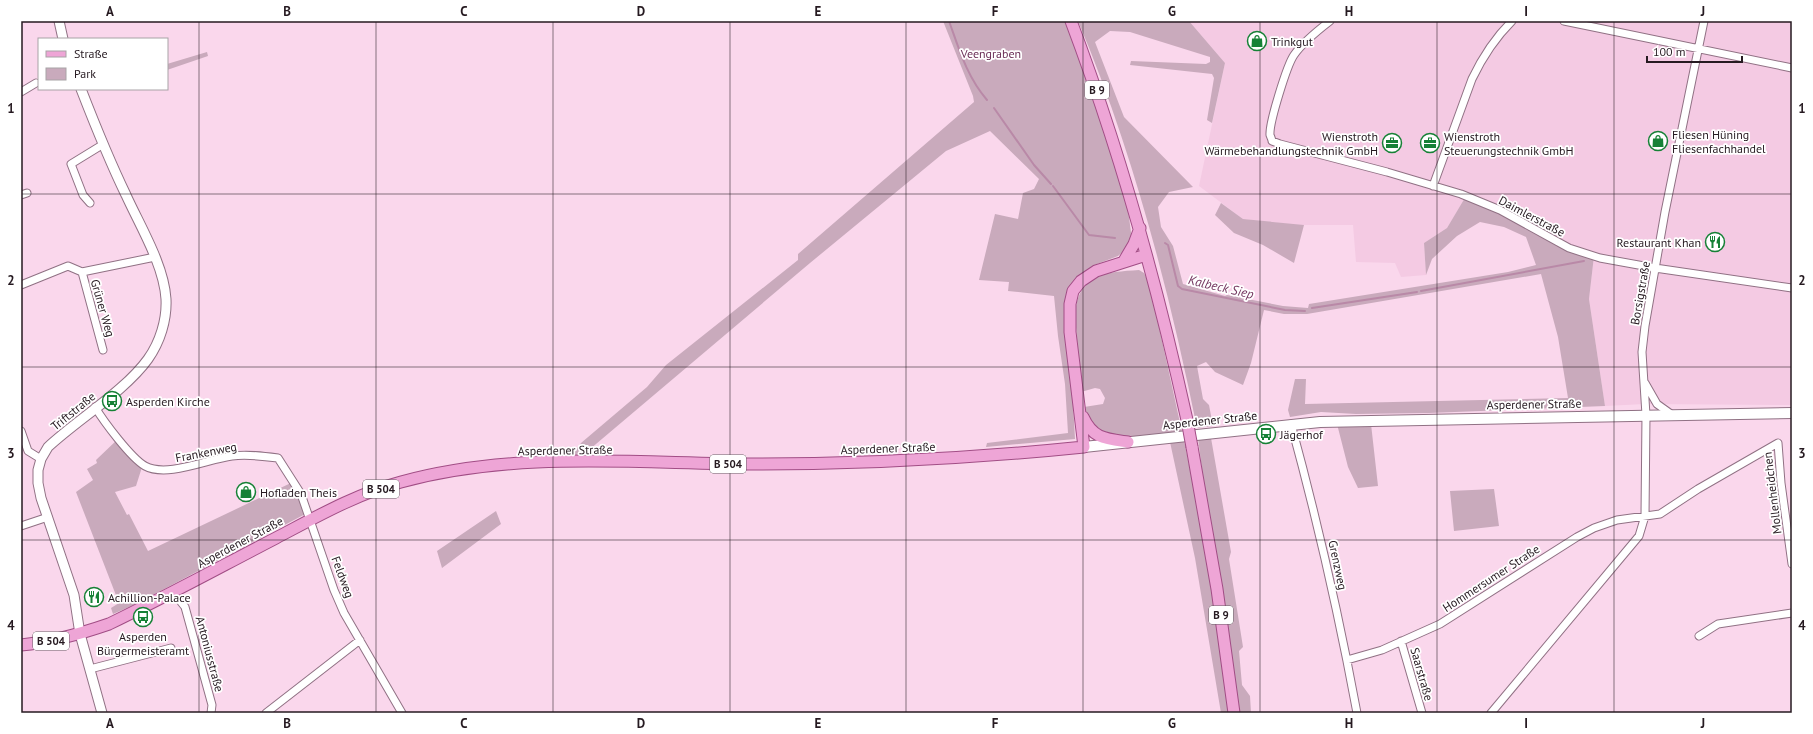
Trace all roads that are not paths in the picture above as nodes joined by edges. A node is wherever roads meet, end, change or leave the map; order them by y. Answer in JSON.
{"nodes":[{"id":1,"x":59,"y":21,"type":"edge"},
{"id":2,"x":1071,"y":21,"type":"edge"},
{"id":3,"x":1330,"y":21,"type":"edge"},
{"id":4,"x":1512,"y":21,"type":"edge"},
{"id":5,"x":1564,"y":21,"type":"edge"},
{"id":6,"x":1704,"y":21,"type":"edge"},
{"id":7,"x":63,"y":38,"type":"edge"},
{"id":8,"x":1699,"y":49,"type":"junction"},
{"id":9,"x":1792,"y":68,"type":"edge"},
{"id":10,"x":36,"y":83,"type":"dead end"},
{"id":11,"x":81,"y":90,"type":"edge"},
{"id":12,"x":21,"y":92,"type":"edge"},
{"id":13,"x":102,"y":145,"type":"junction"},
{"id":14,"x":1433,"y":186,"type":"junction"},
{"id":15,"x":90,"y":203,"type":"dead end"},
{"id":16,"x":1140,"y":228,"type":"junction"},
{"id":17,"x":1146,"y":255,"type":"junction"},
{"id":18,"x":155,"y":257,"type":"junction"},
{"id":19,"x":1124,"y":261,"type":"junction"},
{"id":20,"x":1655,"y":268,"type":"junction"},
{"id":21,"x":82,"y":272,"type":"junction"},
{"id":22,"x":21,"y":285,"type":"edge"},
{"id":23,"x":1792,"y":288,"type":"edge"},
{"id":24,"x":103,"y":350,"type":"dead end"},
{"id":25,"x":1644,"y":381,"type":"junction"},
{"id":26,"x":95,"y":407,"type":"junction"},
{"id":27,"x":1079,"y":409,"type":"junction"},
{"id":28,"x":1792,"y":413,"type":"edge"},
{"id":29,"x":1671,"y":414,"type":"junction"},
{"id":30,"x":1646,"y":415,"type":"junction"},
{"id":31,"x":1291,"y":424,"type":"junction"},
{"id":32,"x":21,"y":431,"type":"edge"},
{"id":33,"x":1128,"y":442,"type":"junction"},
{"id":34,"x":1778,"y":443,"type":"joint"},
{"id":35,"x":1084,"y":447,"type":"junction"},
{"id":36,"x":41,"y":459,"type":"junction"},
{"id":37,"x":1646,"y":516,"type":"junction"},
{"id":38,"x":48,"y":517,"type":"junction"},
{"id":39,"x":310,"y":520,"type":"junction"},
{"id":40,"x":21,"y":526,"type":"edge"},
{"id":41,"x":1792,"y":564,"type":"edge"},
{"id":42,"x":181,"y":602,"type":"dead end"},
{"id":43,"x":1792,"y":613,"type":"edge"},
{"id":44,"x":80,"y":634,"type":"junction"},
{"id":45,"x":1699,"y":636,"type":"dead end"},
{"id":46,"x":360,"y":640,"type":"junction"},
{"id":47,"x":1402,"y":642,"type":"junction"},
{"id":48,"x":21,"y":645,"type":"edge"},
{"id":49,"x":171,"y":648,"type":"dead end"},
{"id":50,"x":1347,"y":660,"type":"junction"},
{"id":51,"x":90,"y":669,"type":"junction"},
{"id":52,"x":102,"y":713,"type":"edge"},
{"id":53,"x":212,"y":713,"type":"edge"},
{"id":54,"x":266,"y":713,"type":"edge"},
{"id":55,"x":402,"y":713,"type":"edge"},
{"id":56,"x":1234,"y":713,"type":"edge"},
{"id":57,"x":1357,"y":713,"type":"edge"},
{"id":58,"x":1422,"y":713,"type":"edge"},
{"id":59,"x":1491,"y":713,"type":"edge"}],
"edges":[{"from":1,"to":7,"type":"street"},
{"from":2,"to":16,"type":"main road","number":"B 9"},
{"from":3,"to":14,"type":"street","name":"Daimlerstraße"},
{"from":4,"to":14,"type":"street"},
{"from":5,"to":8,"type":"street"},
{"from":6,"to":8,"type":"street","name":"Borsigstraße"},
{"from":8,"to":9,"type":"street"},
{"from":8,"to":20,"type":"street","name":"Borsigstraße"},
{"from":10,"to":12,"type":"street"},
{"from":11,"to":13,"type":"street","name":"Triftstraße"},
{"from":13,"to":15,"type":"street"},
{"from":13,"to":18,"type":"street","name":"Triftstraße"},
{"from":14,"to":20,"type":"street","name":"Daimlerstraße"},
{"from":16,"to":17,"type":"main road","number":"B 9"},
{"from":16,"to":19,"type":"main road"},
{"from":17,"to":19,"type":"main road"},
{"from":17,"to":56,"type":"main road","number":"B 9","bridge":true},
{"from":18,"to":21,"type":"street","name":"Grüner Weg"},
{"from":18,"to":26,"type":"street","name":"Triftstraße"},
{"from":19,"to":27,"type":"main road"},
{"from":20,"to":23,"type":"street","name":"Daimlerstraße"},
{"from":20,"to":25,"type":"street","name":"Borsigstraße"},
{"from":21,"to":22,"type":"street","name":"Grüner Weg"},
{"from":21,"to":24,"type":"street","name":"Grüner Weg"},
{"from":25,"to":29,"type":"street","name":"Borsigstraße"},
{"from":25,"to":30,"type":"street","name":"Borsigstraße"},
{"from":26,"to":36,"type":"street","name":"Triftstraße"},
{"from":26,"to":39,"type":"street","name":"Frankenweg"},
{"from":27,"to":33,"type":"main road"},
{"from":27,"to":35,"type":"main road"},
{"from":28,"to":29,"type":"main road","name":"Asperdener Straße"},
{"from":29,"to":30,"type":"main road","name":"Asperdener Straße"},
{"from":30,"to":31,"type":"main road","name":"Asperdener Straße"},
{"from":30,"to":37,"type":"street"},
{"from":31,"to":33,"type":"main road","name":"Asperdener Straße"},
{"from":31,"to":50,"type":"street","name":"Grenzweg"},
{"from":32,"to":36,"type":"street"},
{"from":33,"to":35,"type":"main road","name":"Asperdener Straße"},
{"from":34,"to":37,"type":"street","name":"Hommersumer Straße"},
{"from":34,"to":41,"type":"street","name":"Mollenheidchen"},
{"from":35,"to":39,"type":"main road","name":"Asperdener Straße","number":"B 504"},
{"from":36,"to":38,"type":"street","name":"Triftstraße"},
{"from":37,"to":47,"type":"street","name":"Hommersumer Straße"},
{"from":37,"to":59,"type":"street"},
{"from":38,"to":40,"type":"street"},
{"from":38,"to":44,"type":"street","name":"Triftstraße"},
{"from":39,"to":44,"type":"main road","name":"Asperdener Straße","number":"B 504"},
{"from":39,"to":46,"type":"street","name":"Feldweg"},
{"from":42,"to":53,"type":"street","name":"Antoniusstraße"},
{"from":43,"to":45,"type":"street"},
{"from":44,"to":48,"type":"main road","name":"Asperdener Straße","number":"B 504"},
{"from":44,"to":51,"type":"street","name":"Triftstraße"},
{"from":46,"to":54,"type":"street"},
{"from":46,"to":55,"type":"street","name":"Feldweg"},
{"from":47,"to":50,"type":"street","name":"Hommersumer Straße"},
{"from":47,"to":58,"type":"street","name":"Saarstraße"},
{"from":49,"to":51,"type":"street"},
{"from":50,"to":57,"type":"street","name":"Grenzweg"},
{"from":51,"to":52,"type":"street","name":"Triftstraße"}]}
